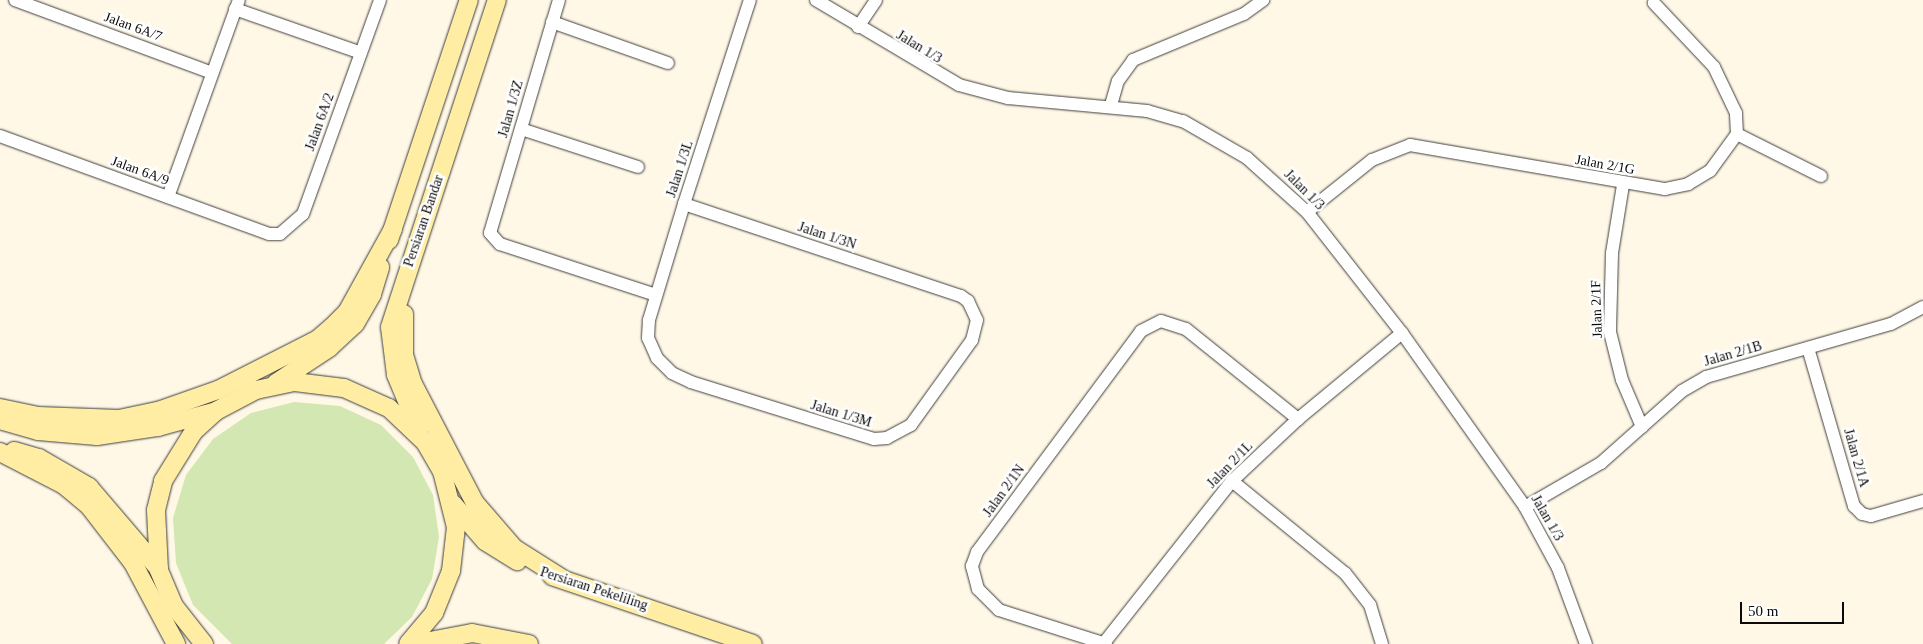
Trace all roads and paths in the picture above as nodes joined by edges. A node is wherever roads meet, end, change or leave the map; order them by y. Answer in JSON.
{"nodes":[{"id":1,"x":15,"y":0,"type":"edge"},
{"id":2,"x":380,"y":0,"type":"edge"},
{"id":3,"x":469,"y":0,"type":"edge"},
{"id":4,"x":498,"y":0,"type":"edge"},
{"id":5,"x":559,"y":0,"type":"edge"},
{"id":6,"x":750,"y":0,"type":"edge"},
{"id":7,"x":816,"y":0,"type":"edge"},
{"id":8,"x":876,"y":0,"type":"edge"},
{"id":9,"x":1263,"y":0,"type":"edge"},
{"id":10,"x":1654,"y":3,"type":"dead end"},
{"id":11,"x":237,"y":4,"type":"edge"},
{"id":12,"x":552,"y":22,"type":"junction"},
{"id":13,"x":858,"y":27,"type":"junction"},
{"id":14,"x":361,"y":53,"type":"junction"},
{"id":15,"x":668,"y":63,"type":"dead end"},
{"id":16,"x":212,"y":73,"type":"junction"},
{"id":17,"x":1111,"y":105,"type":"junction"},
{"id":18,"x":522,"y":129,"type":"junction"},
{"id":19,"x":1738,"y":134,"type":"junction"},
{"id":20,"x":0,"y":136,"type":"edge"},
{"id":21,"x":638,"y":167,"type":"dead end"},
{"id":22,"x":1821,"y":176,"type":"dead end"},
{"id":23,"x":1623,"y":185,"type":"junction"},
{"id":24,"x":168,"y":197,"type":"junction"},
{"id":25,"x":684,"y":204,"type":"junction"},
{"id":26,"x":1307,"y":212,"type":"junction"},
{"id":27,"x":393,"y":229,"type":"junction"},
{"id":28,"x":421,"y":230,"type":"junction"},
{"id":29,"x":269,"y":234,"type":"joint"},
{"id":30,"x":656,"y":295,"type":"junction"},
{"id":31,"x":960,"y":296,"type":"joint"},
{"id":32,"x":1923,"y":307,"type":"edge"},
{"id":33,"x":1402,"y":333,"type":"junction"},
{"id":34,"x":1808,"y":348,"type":"junction"},
{"id":35,"x":651,"y":349,"type":"joint"},
{"id":36,"x":271,"y":386,"type":"junction"},
{"id":37,"x":0,"y":408,"type":"edge"},
{"id":38,"x":216,"y":411,"type":"junction"},
{"id":39,"x":1298,"y":419,"type":"junction"},
{"id":40,"x":0,"y":420,"type":"edge"},
{"id":41,"x":1642,"y":427,"type":"junction"},
{"id":42,"x":425,"y":442,"type":"junction"},
{"id":43,"x":0,"y":447,"type":"edge"},
{"id":44,"x":0,"y":452,"type":"edge"},
{"id":45,"x":1232,"y":481,"type":"junction"},
{"id":46,"x":1923,"y":502,"type":"edge"},
{"id":47,"x":453,"y":504,"type":"junction"},
{"id":48,"x":1525,"y":508,"type":"junction"},
{"id":49,"x":159,"y":570,"type":"junction"},
{"id":50,"x":563,"y":580,"type":"junction"},
{"id":51,"x":200,"y":642,"type":"edge"},
{"id":52,"x":1584,"y":643,"type":"edge"},
{"id":53,"x":176,"y":644,"type":"edge"},
{"id":54,"x":408,"y":644,"type":"edge"},
{"id":55,"x":414,"y":644,"type":"edge"},
{"id":56,"x":529,"y":644,"type":"edge"},
{"id":57,"x":753,"y":644,"type":"edge"},
{"id":58,"x":1105,"y":644,"type":"edge"},
{"id":59,"x":1382,"y":644,"type":"edge"}],
"edges":[{"from":1,"to":16,"type":"street","name":"Jalan 6A/7"},
{"from":2,"to":14,"type":"street","name":"Jalan 6A/2"},
{"from":3,"to":27,"type":"main road","name":"Persiaran Bandar"},
{"from":4,"to":28,"type":"main road","name":"Persiaran Bandar"},
{"from":5,"to":12,"type":"street","name":"Jalan 1/3Z"},
{"from":6,"to":25,"type":"street","name":"Jalan 1/3L"},
{"from":7,"to":13,"type":"street","name":"Jalan 1/3"},
{"from":8,"to":13,"type":"street"},
{"from":9,"to":17,"type":"street"},
{"from":10,"to":19,"type":"street"},
{"from":11,"to":14,"type":"street"},
{"from":11,"to":16,"type":"street"},
{"from":12,"to":15,"type":"street"},
{"from":12,"to":18,"type":"street","name":"Jalan 1/3Z"},
{"from":13,"to":17,"type":"street","name":"Jalan 1/3"},
{"from":14,"to":29,"type":"street","name":"Jalan 6A/2"},
{"from":16,"to":24,"type":"street"},
{"from":17,"to":26,"type":"street","name":"Jalan 1/3"},
{"from":18,"to":21,"type":"street"},
{"from":18,"to":30,"type":"street","name":"Jalan 1/3Z"},
{"from":19,"to":22,"type":"street"},
{"from":19,"to":23,"type":"street","name":"Jalan 2/1G"},
{"from":20,"to":24,"type":"street","name":"Jalan 6A/9"},
{"from":23,"to":26,"type":"street","name":"Jalan 2/1G"},
{"from":23,"to":41,"type":"street","name":"Jalan 2/1F"},
{"from":24,"to":29,"type":"street","name":"Jalan 6A/9"},
{"from":25,"to":30,"type":"street","name":"Jalan 1/3L"},
{"from":25,"to":31,"type":"street","name":"Jalan 1/3N"},
{"from":26,"to":33,"type":"street","name":"Jalan 1/3"},
{"from":27,"to":36,"type":"main road","name":"Persiaran Bandar"},
{"from":27,"to":37,"type":"main road"},
{"from":28,"to":42,"type":"main road","name":"Persiaran Bandar"},
{"from":28,"to":50,"type":"main road"},
{"from":30,"to":35,"type":"street","name":"Jalan 1/3L"},
{"from":31,"to":35,"type":"street","name":"Jalan 1/3M"},
{"from":32,"to":34,"type":"street","name":"Jalan 2/1B"},
{"from":33,"to":39,"type":"street","name":"Jalan 2/1L"},
{"from":33,"to":48,"type":"street","name":"Jalan 1/3"},
{"from":34,"to":41,"type":"street","name":"Jalan 2/1B"},
{"from":34,"to":46,"type":"street","name":"Jalan 2/1A"},
{"from":36,"to":38,"type":"main road"},
{"from":36,"to":42,"type":"main road"},
{"from":38,"to":40,"type":"main road"},
{"from":38,"to":49,"type":"main road"},
{"from":39,"to":45,"type":"street","name":"Jalan 2/1L"},
{"from":39,"to":58,"type":"street","name":"Jalan 2/1N"},
{"from":41,"to":48,"type":"street","name":"Jalan 2/1B"},
{"from":42,"to":47,"type":"main road"},
{"from":43,"to":49,"type":"main road"},
{"from":44,"to":53,"type":"main road"},
{"from":45,"to":58,"type":"street","name":"Jalan 2/1L"},
{"from":45,"to":59,"type":"street"},
{"from":47,"to":50,"type":"main road","name":"Persiaran Pekeliling"},
{"from":47,"to":54,"type":"main road"},
{"from":48,"to":52,"type":"street","name":"Jalan 1/3"},
{"from":49,"to":51,"type":"main road"},
{"from":50,"to":57,"type":"main road","name":"Persiaran Pekeliling"},
{"from":55,"to":56,"type":"main road"}]}
